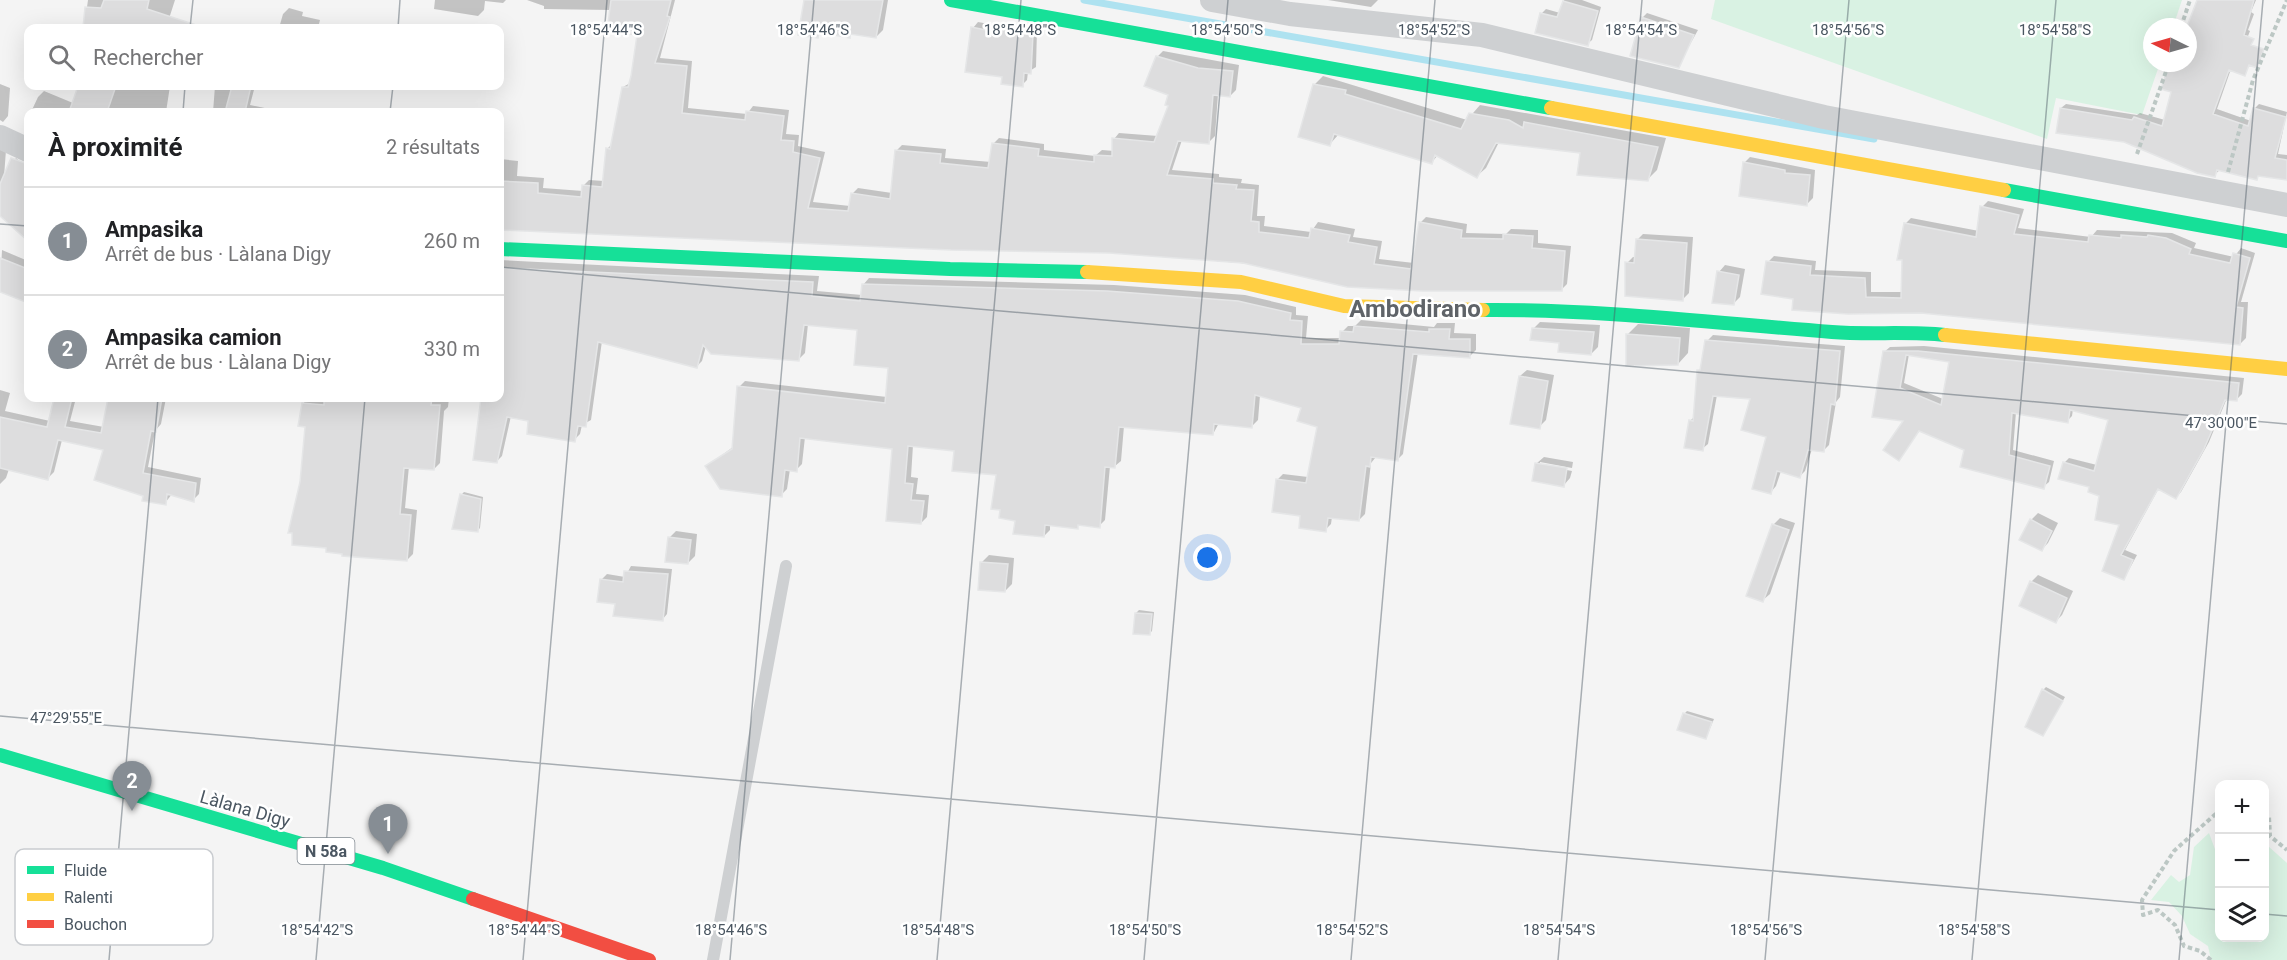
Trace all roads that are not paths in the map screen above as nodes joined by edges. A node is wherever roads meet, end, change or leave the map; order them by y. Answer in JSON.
{"nodes":[{"id":1,"x":951,"y":0,"type":"edge"},
{"id":2,"x":1212,"y":0,"type":"edge"},
{"id":3,"x":0,"y":137,"type":"edge"},
{"id":4,"x":24,"y":148,"type":"edge"},
{"id":5,"x":2287,"y":205,"type":"edge"},
{"id":6,"x":2287,"y":241,"type":"edge"},
{"id":7,"x":504,"y":249,"type":"edge"},
{"id":8,"x":2287,"y":369,"type":"edge"},
{"id":9,"x":786,"y":566,"type":"dead end"},
{"id":10,"x":0,"y":755,"type":"edge"},
{"id":11,"x":649,"y":960,"type":"edge"},
{"id":12,"x":713,"y":960,"type":"edge"}],
"edges":[{"from":1,"to":6,"type":"street"},
{"from":2,"to":5,"type":"street"},
{"from":3,"to":4,"type":"street"},
{"from":7,"to":8,"type":"street"},
{"from":9,"to":12,"type":"lane"},
{"from":10,"to":11,"type":"street","name":"Làlana Digy","number":"N 58a"}]}
